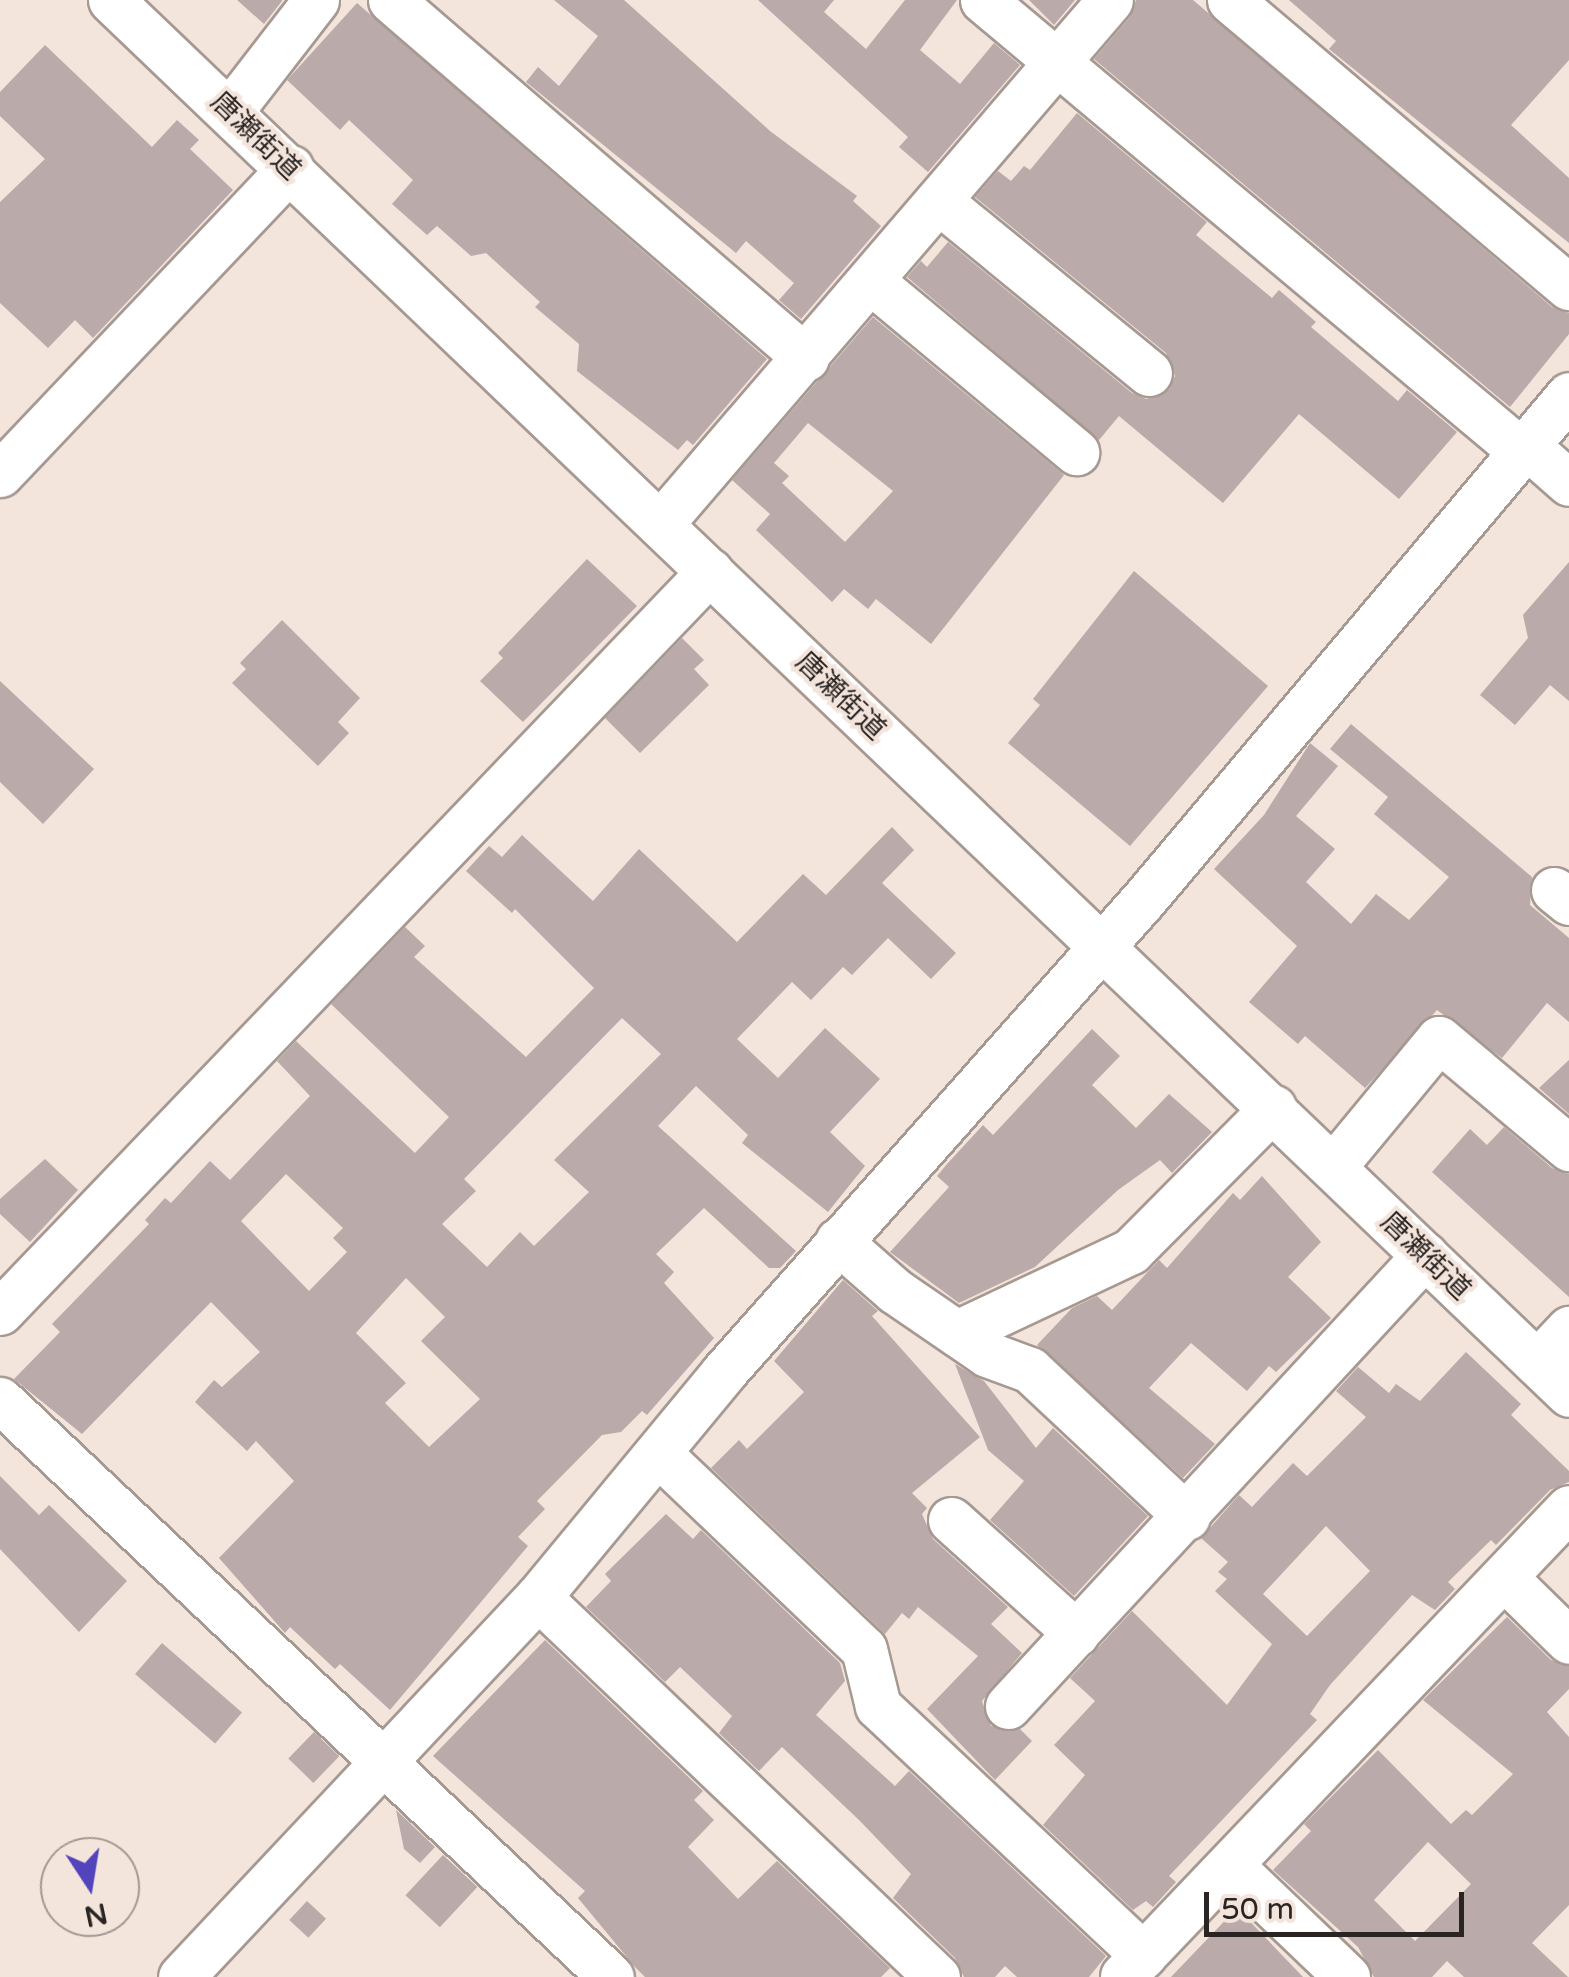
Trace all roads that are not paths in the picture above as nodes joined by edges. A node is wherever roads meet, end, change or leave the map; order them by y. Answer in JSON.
{"nodes":[{"id":1,"x":111,"y":0,"type":"edge"},
{"id":2,"x":316,"y":0,"type":"edge"},
{"id":3,"x":391,"y":0,"type":"edge"},
{"id":4,"x":983,"y":0,"type":"edge"},
{"id":5,"x":1110,"y":0,"type":"edge"},
{"id":6,"x":1230,"y":0,"type":"edge"},
{"id":7,"x":1056,"y":63,"type":"junction"},
{"id":8,"x":231,"y":110,"type":"junction"},
{"id":9,"x":290,"y":168,"type":"junction"},
{"id":10,"x":940,"y":202,"type":"junction"},
{"id":11,"x":872,"y":282,"type":"junction"},
{"id":12,"x":1569,"y":287,"type":"edge"},
{"id":13,"x":806,"y":358,"type":"junction"},
{"id":14,"x":1149,"y":372,"type":"dead end"},
{"id":15,"x":1569,"y":395,"type":"edge"},
{"id":16,"x":1524,"y":448,"type":"junction"},
{"id":17,"x":1076,"y":452,"type":"dead end"},
{"id":18,"x":0,"y":474,"type":"edge"},
{"id":19,"x":1569,"y":483,"type":"edge"},
{"id":20,"x":660,"y":524,"type":"junction"},
{"id":21,"x":710,"y":571,"type":"junction"},
{"id":22,"x":1102,"y":944,"type":"junction"},
{"id":23,"x":1273,"y":1108,"type":"junction"},
{"id":24,"x":1569,"y":1148,"type":"edge"},
{"id":25,"x":1333,"y":1166,"type":"junction"},
{"id":26,"x":838,"y":1241,"type":"junction"},
{"id":27,"x":1424,"y":1255,"type":"junction"},
{"id":28,"x":0,"y":1312,"type":"edge"},
{"id":29,"x":1569,"y":1329,"type":"edge"},
{"id":30,"x":956,"y":1333,"type":"junction"},
{"id":31,"x":1537,"y":1364,"type":"junction"},
{"id":32,"x":1569,"y":1394,"type":"edge"},
{"id":33,"x":0,"y":1400,"type":"edge"},
{"id":34,"x":658,"y":1453,"type":"junction"},
{"id":35,"x":1569,"y":1508,"type":"edge"},
{"id":36,"x":1188,"y":1517,"type":"junction"},
{"id":37,"x":951,"y":1520,"type":"dead end"},
{"id":38,"x":1506,"y":1579,"type":"junction"},
{"id":39,"x":538,"y":1598,"type":"junction"},
{"id":40,"x":1076,"y":1633,"type":"junction"},
{"id":41,"x":1569,"y":1641,"type":"edge"},
{"id":42,"x":1008,"y":1706,"type":"dead end"},
{"id":43,"x":386,"y":1761,"type":"junction"},
{"id":44,"x":1230,"y":1865,"type":"junction"},
{"id":45,"x":1132,"y":1966,"type":"edge"},
{"id":46,"x":181,"y":1977,"type":"edge"},
{"id":47,"x":611,"y":1977,"type":"edge"},
{"id":48,"x":937,"y":1977,"type":"edge"},
{"id":49,"x":1347,"y":1977,"type":"edge"}],
"edges":[{"from":1,"to":8,"type":"street","name":"唐瀬街道"},
{"from":2,"to":8,"type":"street"},
{"from":3,"to":13,"type":"street"},
{"from":4,"to":7,"type":"street"},
{"from":5,"to":7,"type":"street"},
{"from":6,"to":12,"type":"street"},
{"from":7,"to":10,"type":"street"},
{"from":7,"to":16,"type":"street"},
{"from":8,"to":9,"type":"street","name":"唐瀬街道"},
{"from":9,"to":18,"type":"street"},
{"from":9,"to":20,"type":"street","name":"唐瀬街道"},
{"from":10,"to":11,"type":"street"},
{"from":10,"to":14,"type":"street"},
{"from":11,"to":13,"type":"street"},
{"from":11,"to":17,"type":"street"},
{"from":13,"to":20,"type":"street"},
{"from":15,"to":16,"type":"street"},
{"from":16,"to":19,"type":"street"},
{"from":16,"to":22,"type":"street"},
{"from":20,"to":21,"type":"street","name":"唐瀬街道"},
{"from":21,"to":22,"type":"street","name":"唐瀬街道"},
{"from":21,"to":28,"type":"street"},
{"from":22,"to":23,"type":"street","name":"唐瀬街道"},
{"from":22,"to":26,"type":"street"},
{"from":23,"to":25,"type":"street","name":"唐瀬街道"},
{"from":23,"to":30,"type":"street"},
{"from":24,"to":25,"type":"street"},
{"from":25,"to":27,"type":"street","name":"唐瀬街道"},
{"from":26,"to":30,"type":"street"},
{"from":26,"to":34,"type":"street"},
{"from":27,"to":31,"type":"street","name":"唐瀬街道"},
{"from":27,"to":36,"type":"street"},
{"from":29,"to":31,"type":"street"},
{"from":30,"to":36,"type":"street"},
{"from":31,"to":32,"type":"street","name":"唐瀬街道"},
{"from":33,"to":43,"type":"street"},
{"from":34,"to":39,"type":"street"},
{"from":34,"to":45,"type":"street"},
{"from":35,"to":38,"type":"street"},
{"from":36,"to":40,"type":"street"},
{"from":37,"to":40,"type":"street"},
{"from":38,"to":41,"type":"street"},
{"from":38,"to":44,"type":"street"},
{"from":39,"to":43,"type":"street"},
{"from":39,"to":48,"type":"street"},
{"from":40,"to":42,"type":"street"},
{"from":43,"to":46,"type":"street"},
{"from":43,"to":47,"type":"street"},
{"from":44,"to":45,"type":"street"},
{"from":44,"to":49,"type":"street"}]}
